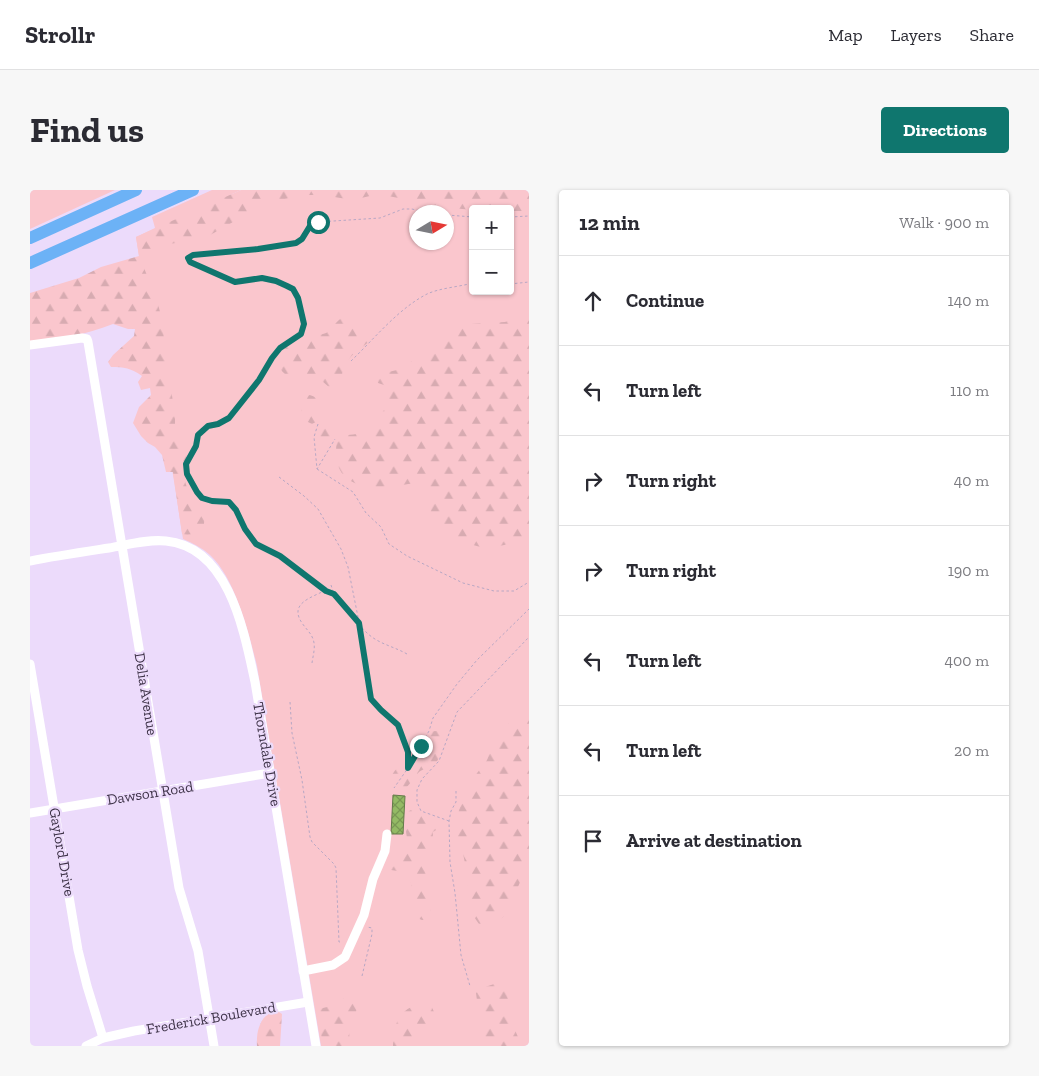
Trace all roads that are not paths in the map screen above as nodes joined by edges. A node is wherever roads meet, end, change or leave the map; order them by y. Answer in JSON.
{"nodes":[{"id":1,"x":136,"y":190,"type":"edge"},
{"id":2,"x":193,"y":190,"type":"edge"},
{"id":3,"x":30,"y":238,"type":"edge"},
{"id":4,"x":30,"y":263,"type":"edge"},
{"id":5,"x":30,"y":345,"type":"edge"},
{"id":6,"x":122,"y":546,"type":"junction"},
{"id":7,"x":30,"y":560,"type":"edge"},
{"id":8,"x":30,"y":664,"type":"edge"},
{"id":9,"x":270,"y":774,"type":"junction"},
{"id":10,"x":162,"y":792,"type":"junction"},
{"id":11,"x":54,"y":809,"type":"junction"},
{"id":12,"x":30,"y":814,"type":"edge"},
{"id":13,"x":386,"y":834,"type":"dead end"},
{"id":14,"x":303,"y":970,"type":"junction"},
{"id":15,"x":308,"y":1002,"type":"junction"},
{"id":16,"x":210,"y":1018,"type":"junction"},
{"id":17,"x":103,"y":1038,"type":"junction"},
{"id":18,"x":86,"y":1046,"type":"edge"},
{"id":19,"x":214,"y":1046,"type":"edge"},
{"id":20,"x":316,"y":1046,"type":"edge"}],
"edges":[{"from":1,"to":3,"type":"highway"},
{"from":2,"to":4,"type":"highway"},
{"from":5,"to":6,"type":"street","name":"Delia Avenue"},
{"from":6,"to":7,"type":"street","name":"Thorndale Drive"},
{"from":6,"to":9,"type":"street","name":"Thorndale Drive"},
{"from":6,"to":10,"type":"street","name":"Delia Avenue"},
{"from":8,"to":11,"type":"street","name":"Gaylord Drive"},
{"from":9,"to":10,"type":"street","name":"Dawson Road"},
{"from":9,"to":14,"type":"street","name":"Thorndale Drive"},
{"from":10,"to":11,"type":"street","name":"Dawson Road"},
{"from":10,"to":16,"type":"street","name":"Delia Avenue"},
{"from":11,"to":12,"type":"street","name":"Dawson Road"},
{"from":11,"to":17,"type":"street","name":"Gaylord Drive"},
{"from":13,"to":14,"type":"street"},
{"from":14,"to":15,"type":"street","name":"Thorndale Drive"},
{"from":15,"to":16,"type":"street","name":"Frederick Boulevard"},
{"from":15,"to":20,"type":"street","name":"Thorndale Drive"},
{"from":16,"to":17,"type":"street","name":"Frederick Boulevard"},
{"from":16,"to":19,"type":"street","name":"Delia Avenue"},
{"from":17,"to":18,"type":"street","name":"Frederick Boulevard"}]}
